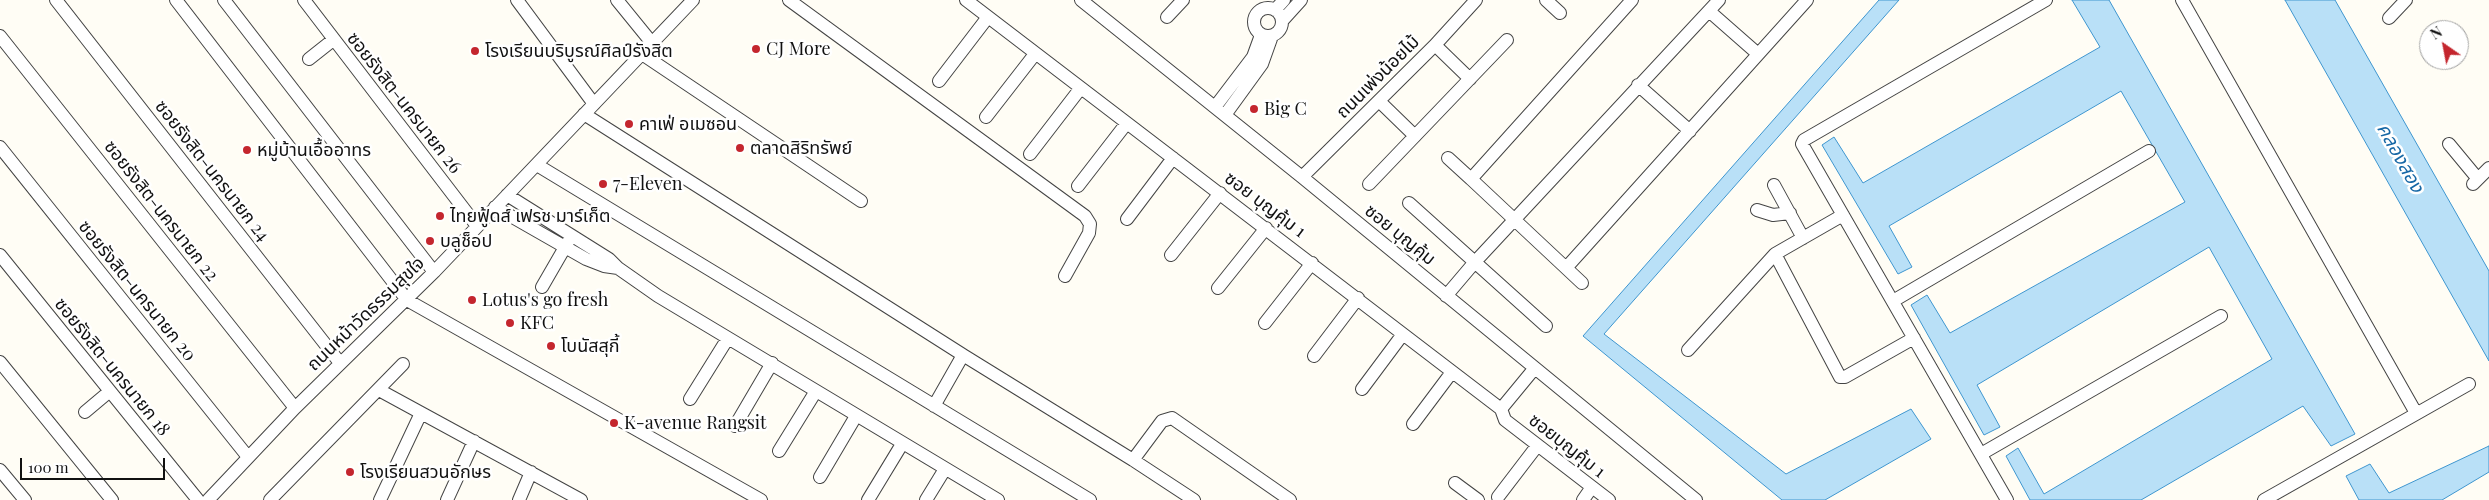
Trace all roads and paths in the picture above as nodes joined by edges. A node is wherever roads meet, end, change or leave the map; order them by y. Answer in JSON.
{"nodes":[{"id":1,"x":56,"y":0,"type":"edge"},
{"id":2,"x":176,"y":0,"type":"edge"},
{"id":3,"x":224,"y":0,"type":"edge"},
{"id":4,"x":304,"y":0,"type":"edge"},
{"id":5,"x":517,"y":0,"type":"edge"},
{"id":6,"x":617,"y":0,"type":"edge"},
{"id":7,"x":693,"y":0,"type":"edge"},
{"id":8,"x":789,"y":0,"type":"edge"},
{"id":9,"x":966,"y":0,"type":"edge"},
{"id":10,"x":1081,"y":0,"type":"edge"},
{"id":11,"x":1183,"y":0,"type":"edge"},
{"id":12,"x":1284,"y":0,"type":"edge"},
{"id":13,"x":1301,"y":0,"type":"edge"},
{"id":14,"x":1476,"y":0,"type":"edge"},
{"id":15,"x":1546,"y":0,"type":"edge"},
{"id":16,"x":1632,"y":0,"type":"edge"},
{"id":17,"x":1701,"y":0,"type":"edge"},
{"id":18,"x":1807,"y":0,"type":"edge"},
{"id":19,"x":2046,"y":0,"type":"edge"},
{"id":20,"x":2182,"y":0,"type":"edge"},
{"id":21,"x":2406,"y":0,"type":"edge"},
{"id":22,"x":1094,"y":4,"type":"edge"},
{"id":23,"x":1713,"y":7,"type":"edge"},
{"id":24,"x":1269,"y":10,"type":"edge"},
{"id":25,"x":1560,"y":13,"type":"dead end"},
{"id":26,"x":988,"y":17,"type":"junction"},
{"id":27,"x":1168,"y":17,"type":"dead end"},
{"id":28,"x":2389,"y":18,"type":"dead end"},
{"id":29,"x":1267,"y":35,"type":"junction"},
{"id":30,"x":0,"y":36,"type":"edge"},
{"id":31,"x":334,"y":40,"type":"junction"},
{"id":32,"x":1507,"y":40,"type":"dead end"},
{"id":33,"x":652,"y":43,"type":"junction"},
{"id":34,"x":1435,"y":45,"type":"junction"},
{"id":35,"x":642,"y":54,"type":"junction"},
{"id":36,"x":1034,"y":54,"type":"junction"},
{"id":37,"x":1758,"y":54,"type":"junction"},
{"id":38,"x":309,"y":59,"type":"dead end"},
{"id":39,"x":1470,"y":80,"type":"junction"},
{"id":40,"x":939,"y":81,"type":"dead end"},
{"id":41,"x":1638,"y":85,"type":"junction"},
{"id":42,"x":1080,"y":89,"type":"junction"},
{"id":43,"x":1379,"y":101,"type":"junction"},
{"id":44,"x":594,"y":104,"type":"junction"},
{"id":45,"x":1220,"y":111,"type":"junction"},
{"id":46,"x":584,"y":114,"type":"junction"},
{"id":47,"x":986,"y":118,"type":"dead end"},
{"id":48,"x":1126,"y":124,"type":"junction"},
{"id":49,"x":1690,"y":131,"type":"junction"},
{"id":50,"x":1415,"y":136,"type":"junction"},
{"id":51,"x":2450,"y":144,"type":"dead end"},
{"id":52,"x":0,"y":147,"type":"edge"},
{"id":53,"x":2149,"y":151,"type":"dead end"},
{"id":54,"x":1030,"y":154,"type":"dead end"},
{"id":55,"x":1173,"y":158,"type":"junction"},
{"id":56,"x":1448,"y":158,"type":"dead end"},
{"id":57,"x":537,"y":165,"type":"junction"},
{"id":58,"x":2489,"y":168,"type":"edge"},
{"id":59,"x":1302,"y":177,"type":"junction"},
{"id":60,"x":1471,"y":179,"type":"junction"},
{"id":61,"x":1369,"y":184,"type":"dead end"},
{"id":62,"x":1774,"y":185,"type":"dead end"},
{"id":63,"x":1078,"y":186,"type":"dead end"},
{"id":64,"x":1220,"y":193,"type":"junction"},
{"id":65,"x":507,"y":195,"type":"junction"},
{"id":66,"x":861,"y":201,"type":"dead end"},
{"id":67,"x":1409,"y":203,"type":"dead end"},
{"id":68,"x":495,"y":207,"type":"junction"},
{"id":69,"x":1757,"y":210,"type":"dead end"},
{"id":70,"x":1790,"y":213,"type":"junction"},
{"id":71,"x":1843,"y":214,"type":"junction"},
{"id":72,"x":1127,"y":219,"type":"dead end"},
{"id":73,"x":1514,"y":220,"type":"junction"},
{"id":74,"x":477,"y":226,"type":"junction"},
{"id":75,"x":1266,"y":228,"type":"junction"},
{"id":76,"x":572,"y":236,"type":"junction"},
{"id":77,"x":1803,"y":238,"type":"junction"},
{"id":78,"x":565,"y":248,"type":"junction"},
{"id":79,"x":1775,"y":254,"type":"junction"},
{"id":80,"x":0,"y":255,"type":"edge"},
{"id":81,"x":1171,"y":255,"type":"dead end"},
{"id":82,"x":1312,"y":263,"type":"junction"},
{"id":83,"x":1474,"y":263,"type":"junction"},
{"id":84,"x":618,"y":268,"type":"junction"},
{"id":85,"x":1566,"y":268,"type":"junction"},
{"id":86,"x":434,"y":272,"type":"junction"},
{"id":87,"x":1065,"y":276,"type":"dead end"},
{"id":88,"x":1582,"y":283,"type":"dead end"},
{"id":89,"x":542,"y":287,"type":"dead end"},
{"id":90,"x":1218,"y":288,"type":"dead end"},
{"id":91,"x":1446,"y":296,"type":"junction"},
{"id":92,"x":1358,"y":298,"type":"junction"},
{"id":93,"x":407,"y":300,"type":"junction"},
{"id":94,"x":1893,"y":300,"type":"junction"},
{"id":95,"x":2221,"y":316,"type":"dead end"},
{"id":96,"x":1266,"y":324,"type":"dead end"},
{"id":97,"x":1546,"y":326,"type":"dead end"},
{"id":98,"x":1403,"y":334,"type":"junction"},
{"id":99,"x":728,"y":338,"type":"junction"},
{"id":100,"x":1914,"y":338,"type":"junction"},
{"id":101,"x":1688,"y":350,"type":"dead end"},
{"id":102,"x":963,"y":355,"type":"junction"},
{"id":103,"x":1314,"y":356,"type":"dead end"},
{"id":104,"x":0,"y":362,"type":"edge"},
{"id":105,"x":340,"y":363,"type":"junction"},
{"id":106,"x":772,"y":363,"type":"junction"},
{"id":107,"x":403,"y":364,"type":"dead end"},
{"id":108,"x":1534,"y":369,"type":"junction"},
{"id":109,"x":1452,"y":372,"type":"junction"},
{"id":110,"x":2468,"y":384,"type":"dead end"},
{"id":111,"x":1362,"y":389,"type":"dead end"},
{"id":112,"x":378,"y":390,"type":"junction"},
{"id":113,"x":816,"y":390,"type":"junction"},
{"id":114,"x":110,"y":391,"type":"junction"},
{"id":115,"x":690,"y":399,"type":"dead end"},
{"id":116,"x":934,"y":406,"type":"junction"},
{"id":117,"x":295,"y":408,"type":"junction"},
{"id":118,"x":85,"y":412,"type":"dead end"},
{"id":119,"x":421,"y":413,"type":"junction"},
{"id":120,"x":2416,"y":413,"type":"junction"},
{"id":121,"x":1503,"y":414,"type":"junction"},
{"id":122,"x":856,"y":416,"type":"junction"},
{"id":123,"x":1413,"y":424,"type":"dead end"},
{"id":124,"x":735,"y":426,"type":"dead end"},
{"id":125,"x":474,"y":441,"type":"junction"},
{"id":126,"x":902,"y":444,"type":"junction"},
{"id":127,"x":1537,"y":446,"type":"junction"},
{"id":128,"x":779,"y":451,"type":"dead end"},
{"id":129,"x":1981,"y":454,"type":"junction"},
{"id":130,"x":248,"y":457,"type":"junction"},
{"id":131,"x":1133,"y":460,"type":"junction"},
{"id":132,"x":945,"y":469,"type":"junction"},
{"id":133,"x":0,"y":470,"type":"edge"},
{"id":134,"x":531,"y":472,"type":"junction"},
{"id":135,"x":820,"y":477,"type":"dead end"},
{"id":136,"x":1455,"y":483,"type":"dead end"},
{"id":137,"x":1592,"y":487,"type":"junction"},
{"id":138,"x":1498,"y":497,"type":"dead end"},
{"id":139,"x":989,"y":498,"type":"edge"},
{"id":140,"x":25,"y":500,"type":"edge"},
{"id":141,"x":112,"y":500,"type":"edge"},
{"id":142,"x":198,"y":500,"type":"edge"},
{"id":143,"x":208,"y":500,"type":"edge"},
{"id":144,"x":270,"y":500,"type":"edge"},
{"id":145,"x":380,"y":500,"type":"edge"},
{"id":146,"x":447,"y":500,"type":"edge"},
{"id":147,"x":519,"y":500,"type":"edge"},
{"id":148,"x":581,"y":500,"type":"edge"},
{"id":149,"x":761,"y":500,"type":"edge"},
{"id":150,"x":868,"y":500,"type":"edge"},
{"id":151,"x":926,"y":500,"type":"edge"},
{"id":152,"x":1090,"y":500,"type":"edge"},
{"id":153,"x":1194,"y":500,"type":"edge"},
{"id":154,"x":1290,"y":500,"type":"edge"},
{"id":155,"x":1478,"y":500,"type":"edge"},
{"id":156,"x":1583,"y":500,"type":"edge"},
{"id":157,"x":1609,"y":500,"type":"edge"},
{"id":158,"x":1696,"y":500,"type":"edge"},
{"id":159,"x":2006,"y":500,"type":"edge"},
{"id":160,"x":2264,"y":500,"type":"edge"}],
"edges":[{"from":1,"to":105,"type":"street","name":"ซอยรังสิต-นครนายก 24"},
{"from":2,"to":93,"type":"street"},
{"from":3,"to":86,"type":"street"},
{"from":4,"to":31,"type":"street","name":"ซอยรังสิต-นครนายก 26"},
{"from":5,"to":44,"type":"street"},
{"from":6,"to":33,"type":"street"},
{"from":7,"to":33,"type":"street","name":"ถนนหน้าวัดธรรมสุขใจ"},
{"from":8,"to":87,"type":"street"},
{"from":9,"to":26,"type":"street","name":"ซอย บุญคุ้ม 1"},
{"from":10,"to":22,"type":"street","name":"ซอย บุญคุ้ม"},
{"from":11,"to":27,"type":"street"},
{"from":12,"to":24,"type":"street"},
{"from":13,"to":24,"type":"street"},
{"from":14,"to":34,"type":"street","name":"ถนนเพ่งน้อยไม้"},
{"from":15,"to":25,"type":"street"},
{"from":16,"to":60,"type":"street"},
{"from":17,"to":23,"type":"street"},
{"from":18,"to":37,"type":"street"},
{"from":19,"to":71,"type":"street"},
{"from":20,"to":120,"type":"street"},
{"from":21,"to":28,"type":"street"},
{"from":22,"to":45,"type":"street","name":"ซอย บุญคุ้ม"},
{"from":23,"to":37,"type":"street"},
{"from":23,"to":41,"type":"street"},
{"from":24,"to":29,"type":"street"},
{"from":24,"to":29,"type":"street"},
{"from":26,"to":36,"type":"street","name":"ซอย บุญคุ้ม 1"},
{"from":26,"to":40,"type":"street"},
{"from":29,"to":45,"type":"street"},
{"from":30,"to":117,"type":"street","name":"ซอยรังสิต-นครนายก 22"},
{"from":31,"to":38,"type":"street"},
{"from":31,"to":74,"type":"street","name":"ซอยรังสิต-นครนายก 26"},
{"from":32,"to":39,"type":"street"},
{"from":33,"to":35,"type":"street","name":"ถนนหน้าวัดธรรมสุขใจ"},
{"from":34,"to":39,"type":"street"},
{"from":34,"to":43,"type":"street","name":"ถนนเพ่งน้อยไม้"},
{"from":35,"to":44,"type":"street","name":"ถนนหน้าวัดธรรมสุขใจ"},
{"from":35,"to":66,"type":"street"},
{"from":36,"to":42,"type":"street","name":"ซอย บุญคุ้ม 1"},
{"from":36,"to":47,"type":"street"},
{"from":37,"to":49,"type":"street"},
{"from":39,"to":50,"type":"street"},
{"from":41,"to":49,"type":"street"},
{"from":41,"to":73,"type":"street"},
{"from":42,"to":48,"type":"street","name":"ซอย บุญคุ้ม 1"},
{"from":42,"to":54,"type":"street"},
{"from":43,"to":50,"type":"street"},
{"from":43,"to":59,"type":"street","name":"ถนนเพ่งน้อยไม้"},
{"from":44,"to":46,"type":"street","name":"ถนนหน้าวัดธรรมสุขใจ"},
{"from":45,"to":59,"type":"street","name":"ซอย บุญคุ้ม"},
{"from":46,"to":57,"type":"street","name":"ถนนหน้าวัดธรรมสุขใจ"},
{"from":46,"to":102,"type":"street"},
{"from":48,"to":55,"type":"street","name":"ซอย บุญคุ้ม 1"},
{"from":48,"to":63,"type":"street"},
{"from":49,"to":85,"type":"street"},
{"from":50,"to":61,"type":"street"},
{"from":51,"to":58,"type":"street"},
{"from":52,"to":130,"type":"street","name":"ซอยรังสิต-นครนายก 20"},
{"from":53,"to":94,"type":"street"},
{"from":55,"to":64,"type":"street","name":"ซอย บุญคุ้ม 1"},
{"from":55,"to":72,"type":"street"},
{"from":56,"to":60,"type":"street"},
{"from":57,"to":65,"type":"street","name":"ถนนหน้าวัดธรรมสุขใจ"},
{"from":57,"to":116,"type":"street"},
{"from":59,"to":91,"type":"street","name":"ซอย บุญคุ้ม"},
{"from":60,"to":73,"type":"street"},
{"from":62,"to":70,"type":"street"},
{"from":64,"to":75,"type":"street","name":"ซอย บุญคุ้ม 1"},
{"from":64,"to":81,"type":"street"},
{"from":65,"to":68,"type":"street","name":"ถนนหน้าวัดธรรมสุขใจ"},
{"from":65,"to":76,"type":"street"},
{"from":67,"to":83,"type":"street"},
{"from":68,"to":74,"type":"street","name":"ถนนหน้าวัดธรรมสุขใจ"},
{"from":68,"to":78,"type":"street"},
{"from":69,"to":70,"type":"street"},
{"from":70,"to":77,"type":"street"},
{"from":71,"to":77,"type":"street"},
{"from":71,"to":94,"type":"street"},
{"from":73,"to":83,"type":"street"},
{"from":73,"to":85,"type":"street"},
{"from":74,"to":86,"type":"street","name":"ถนนหน้าวัดธรรมสุขใจ"},
{"from":75,"to":82,"type":"street","name":"ซอย บุญคุ้ม 1"},
{"from":75,"to":90,"type":"street"},
{"from":76,"to":78,"type":"street"},
{"from":76,"to":84,"type":"street"},
{"from":77,"to":79,"type":"street"},
{"from":78,"to":84,"type":"street"},
{"from":78,"to":89,"type":"street"},
{"from":79,"to":100,"type":"street"},
{"from":79,"to":101,"type":"street"},
{"from":80,"to":114,"type":"street","name":"ซอยรังสิต-นครนายก 18"},
{"from":82,"to":92,"type":"street","name":"ซอย บุญคุ้ม 1"},
{"from":82,"to":96,"type":"street"},
{"from":83,"to":91,"type":"street"},
{"from":83,"to":97,"type":"street"},
{"from":84,"to":99,"type":"street"},
{"from":85,"to":88,"type":"street"},
{"from":86,"to":93,"type":"street","name":"ถนนหน้าวัดธรรมสุขใจ"},
{"from":91,"to":108,"type":"street","name":"ซอย บุญคุ้ม"},
{"from":92,"to":98,"type":"street","name":"ซอย บุญคุ้ม 1"},
{"from":92,"to":103,"type":"street"},
{"from":93,"to":105,"type":"street","name":"ถนนหน้าวัดธรรมสุขใจ"},
{"from":93,"to":149,"type":"street"},
{"from":94,"to":100,"type":"street"},
{"from":95,"to":129,"type":"street"},
{"from":98,"to":109,"type":"street","name":"ซอย บุญคุ้ม 1"},
{"from":98,"to":111,"type":"street"},
{"from":99,"to":106,"type":"street"},
{"from":99,"to":115,"type":"street"},
{"from":100,"to":129,"type":"street"},
{"from":102,"to":116,"type":"street"},
{"from":102,"to":131,"type":"street"},
{"from":104,"to":141,"type":"street"},
{"from":105,"to":117,"type":"street","name":"ถนนหน้าวัดธรรมสุขใจ"},
{"from":106,"to":113,"type":"street"},
{"from":106,"to":124,"type":"street"},
{"from":107,"to":112,"type":"street"},
{"from":108,"to":121,"type":"street"},
{"from":108,"to":158,"type":"street","name":"ซอย บุญคุ้ม"},
{"from":109,"to":121,"type":"street","name":"ซอย บุญคุ้ม 1"},
{"from":109,"to":123,"type":"street"},
{"from":110,"to":120,"type":"street"},
{"from":112,"to":119,"type":"street"},
{"from":112,"to":144,"type":"street"},
{"from":113,"to":122,"type":"street"},
{"from":113,"to":128,"type":"street"},
{"from":114,"to":118,"type":"street"},
{"from":114,"to":142,"type":"street","name":"ซอยรังสิต-นครนายก 18"},
{"from":116,"to":152,"type":"street"},
{"from":117,"to":130,"type":"street","name":"ถนนหน้าวัดธรรมสุขใจ"},
{"from":119,"to":125,"type":"street"},
{"from":119,"to":145,"type":"street"},
{"from":120,"to":160,"type":"street"},
{"from":121,"to":127,"type":"street","name":"ซอยบุญคุ้ม 1"},
{"from":122,"to":126,"type":"street"},
{"from":122,"to":135,"type":"street"},
{"from":125,"to":134,"type":"street"},
{"from":125,"to":146,"type":"street"},
{"from":126,"to":132,"type":"street"},
{"from":126,"to":150,"type":"street"},
{"from":127,"to":137,"type":"street","name":"ซอยบุญคุ้ม 1"},
{"from":127,"to":138,"type":"street"},
{"from":129,"to":159,"type":"street"},
{"from":130,"to":143,"type":"street","name":"ถนนหน้าวัดธรรมสุขใจ"},
{"from":131,"to":153,"type":"street"},
{"from":131,"to":154,"type":"street"},
{"from":132,"to":139,"type":"street"},
{"from":132,"to":151,"type":"street"},
{"from":133,"to":140,"type":"street"},
{"from":134,"to":147,"type":"street"},
{"from":134,"to":148,"type":"street"},
{"from":136,"to":155,"type":"street"},
{"from":137,"to":156,"type":"street"},
{"from":137,"to":157,"type":"street","name":"ซอยบุญคุ้ม 1"}]}
